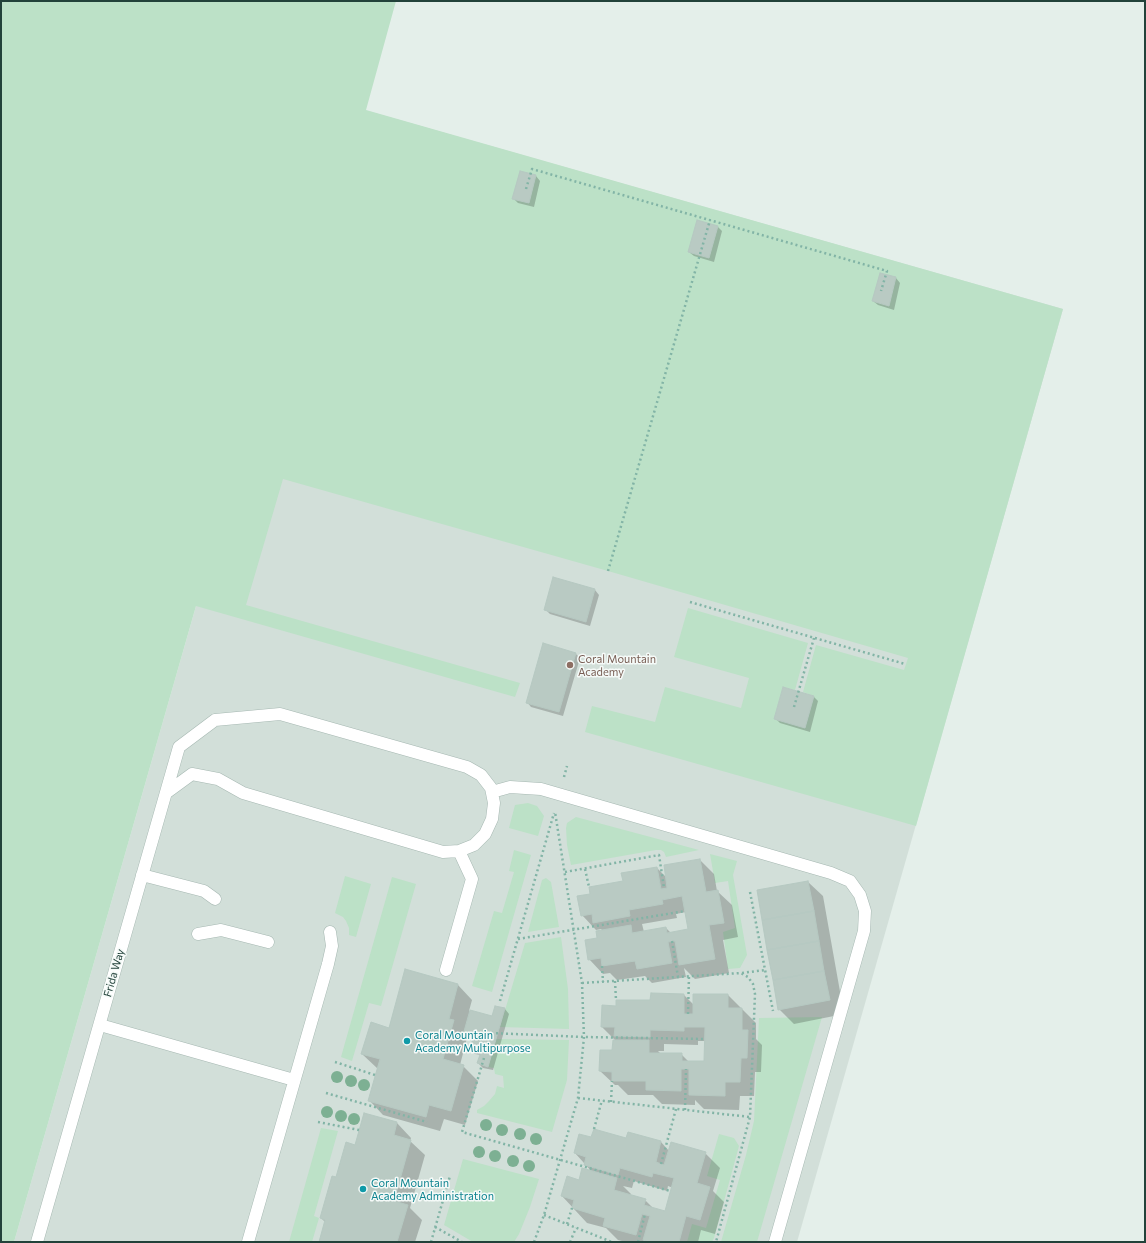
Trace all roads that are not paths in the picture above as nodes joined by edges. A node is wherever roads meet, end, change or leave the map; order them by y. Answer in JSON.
{"nodes":[{"id":1,"x":492,"y":792,"type":"junction"},
{"id":2,"x":166,"y":793,"type":"junction"},
{"id":3,"x":459,"y":851,"type":"junction"},
{"id":4,"x":142,"y":875,"type":"junction"},
{"id":5,"x":215,"y":899,"type":"dead end"},
{"id":6,"x":330,"y":932,"type":"dead end"},
{"id":7,"x":198,"y":934,"type":"dead end"},
{"id":8,"x":268,"y":942,"type":"dead end"},
{"id":9,"x":446,"y":970,"type":"dead end"},
{"id":10,"x":100,"y":1024,"type":"junction"},
{"id":11,"x":294,"y":1080,"type":"junction"},
{"id":12,"x":37,"y":1242,"type":"edge"},
{"id":13,"x":248,"y":1242,"type":"edge"},
{"id":14,"x":775,"y":1242,"type":"edge"}],
"edges":[{"from":1,"to":2,"type":"lane","name":"Frida Way"},
{"from":1,"to":3,"type":"lane"},
{"from":1,"to":14,"type":"lane"},
{"from":2,"to":3,"type":"lane"},
{"from":2,"to":4,"type":"lane","name":"Frida Way"},
{"from":3,"to":9,"type":"lane"},
{"from":4,"to":5,"type":"lane"},
{"from":4,"to":10,"type":"lane","name":"Frida Way"},
{"from":6,"to":11,"type":"lane"},
{"from":7,"to":8,"type":"lane"},
{"from":10,"to":11,"type":"lane"},
{"from":10,"to":12,"type":"lane","name":"Frida Way"},
{"from":11,"to":13,"type":"lane"}]}
